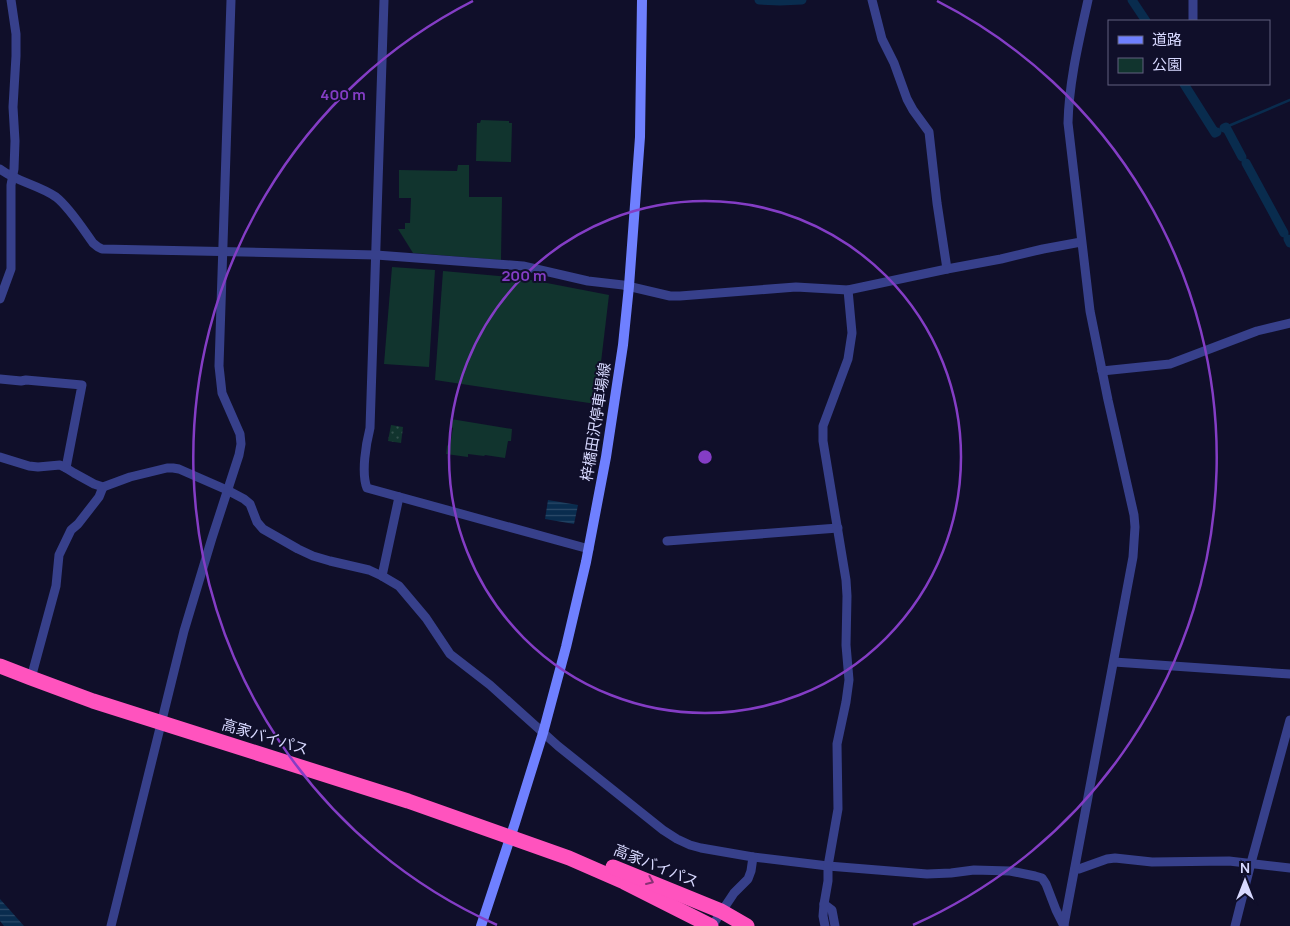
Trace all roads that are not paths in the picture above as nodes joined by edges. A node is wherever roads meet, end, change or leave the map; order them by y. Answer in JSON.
{"nodes":[{"id":1,"x":11,"y":0,"type":"edge"},
{"id":2,"x":231,"y":0,"type":"edge"},
{"id":3,"x":384,"y":0,"type":"edge"},
{"id":4,"x":642,"y":0,"type":"edge"},
{"id":5,"x":872,"y":0,"type":"edge"},
{"id":6,"x":1088,"y":0,"type":"edge"},
{"id":7,"x":1193,"y":0,"type":"edge"},
{"id":8,"x":1193,"y":20,"type":"edge"},
{"id":9,"x":0,"y":169,"type":"edge"},
{"id":10,"x":12,"y":177,"type":"junction"},
{"id":11,"x":1081,"y":242,"type":"junction"},
{"id":12,"x":222,"y":252,"type":"junction"},
{"id":13,"x":376,"y":255,"type":"junction"},
{"id":14,"x":947,"y":269,"type":"junction"},
{"id":15,"x":629,"y":286,"type":"junction"},
{"id":16,"x":848,"y":290,"type":"junction"},
{"id":17,"x":0,"y":299,"type":"edge"},
{"id":18,"x":1290,"y":323,"type":"edge"},
{"id":19,"x":1102,"y":371,"type":"junction"},
{"id":20,"x":0,"y":379,"type":"edge"},
{"id":21,"x":0,"y":456,"type":"edge"},
{"id":22,"x":66,"y":468,"type":"junction"},
{"id":23,"x":103,"y":487,"type":"junction"},
{"id":24,"x":228,"y":490,"type":"junction"},
{"id":25,"x":399,"y":496,"type":"junction"},
{"id":26,"x":838,"y":528,"type":"junction"},
{"id":27,"x":667,"y":541,"type":"dead end"},
{"id":28,"x":589,"y":549,"type":"junction"},
{"id":29,"x":382,"y":576,"type":"junction"},
{"id":30,"x":1114,"y":662,"type":"junction"},
{"id":31,"x":0,"y":666,"type":"edge"},
{"id":32,"x":1290,"y":674,"type":"edge"},
{"id":33,"x":30,"y":678,"type":"junction"},
{"id":34,"x":1290,"y":720,"type":"edge"},
{"id":35,"x":161,"y":723,"type":"junction"},
{"id":36,"x":543,"y":733,"type":"junction"},
{"id":37,"x":515,"y":839,"type":"junction"},
{"id":38,"x":753,"y":857,"type":"junction"},
{"id":39,"x":1250,"y":863,"type":"junction"},
{"id":40,"x":828,"y":866,"type":"junction"},
{"id":41,"x":1290,"y":868,"type":"edge"},
{"id":42,"x":1075,"y":869,"type":"junction"},
{"id":43,"x":824,"y":904,"type":"junction"},
{"id":44,"x":721,"y":911,"type":"junction"},
{"id":45,"x":111,"y":926,"type":"edge"},
{"id":46,"x":481,"y":926,"type":"edge"},
{"id":47,"x":712,"y":926,"type":"edge"},
{"id":48,"x":747,"y":926,"type":"edge"},
{"id":49,"x":825,"y":926,"type":"edge"},
{"id":50,"x":835,"y":926,"type":"edge"},
{"id":51,"x":1064,"y":926,"type":"edge"},
{"id":52,"x":1235,"y":926,"type":"edge"}],
"edges":[{"from":1,"to":10,"type":"street"},
{"from":2,"to":12,"type":"street"},
{"from":3,"to":13,"type":"street"},
{"from":4,"to":15,"type":"main road","name":"梓橋田沢停車場線"},
{"from":5,"to":14,"type":"street"},
{"from":6,"to":11,"type":"street"},
{"from":7,"to":8,"type":"street"},
{"from":9,"to":10,"type":"street"},
{"from":10,"to":12,"type":"street"},
{"from":10,"to":17,"type":"street"},
{"from":11,"to":14,"type":"street"},
{"from":11,"to":19,"type":"street"},
{"from":12,"to":13,"type":"street"},
{"from":12,"to":24,"type":"street"},
{"from":13,"to":15,"type":"street"},
{"from":13,"to":25,"type":"street"},
{"from":14,"to":16,"type":"street"},
{"from":15,"to":16,"type":"street"},
{"from":15,"to":28,"type":"main road","name":"梓橋田沢停車場線"},
{"from":16,"to":26,"type":"street"},
{"from":18,"to":19,"type":"street"},
{"from":19,"to":30,"type":"street"},
{"from":20,"to":22,"type":"street"},
{"from":21,"to":22,"type":"street"},
{"from":22,"to":23,"type":"street"},
{"from":23,"to":24,"type":"street"},
{"from":23,"to":33,"type":"street"},
{"from":24,"to":29,"type":"street"},
{"from":24,"to":35,"type":"street"},
{"from":25,"to":28,"type":"street"},
{"from":25,"to":29,"type":"street"},
{"from":26,"to":27,"type":"street"},
{"from":26,"to":40,"type":"street"},
{"from":28,"to":36,"type":"main road","name":"梓橋田沢停車場線"},
{"from":29,"to":36,"type":"street"},
{"from":30,"to":32,"type":"street"},
{"from":30,"to":42,"type":"street"},
{"from":31,"to":33,"type":"highway","name":"高家バイパス"},
{"from":33,"to":35,"type":"highway","name":"高家バイパス"},
{"from":34,"to":39,"type":"street"},
{"from":35,"to":37,"type":"highway","name":"高家バイパス"},
{"from":35,"to":45,"type":"street"},
{"from":36,"to":37,"type":"main road","name":"梓橋田沢停車場線"},
{"from":36,"to":38,"type":"street"},
{"from":37,"to":44,"type":"highway","name":"高家バイパス","one_way":true},
{"from":37,"to":46,"type":"main road","name":"梓橋田沢停車場線"},
{"from":37,"to":47,"type":"highway","name":"高家バイパス"},
{"from":38,"to":40,"type":"street"},
{"from":38,"to":44,"type":"street"},
{"from":39,"to":41,"type":"street"},
{"from":39,"to":42,"type":"street"},
{"from":39,"to":52,"type":"street"},
{"from":40,"to":43,"type":"street"},
{"from":40,"to":51,"type":"street"},
{"from":42,"to":51,"type":"street"},
{"from":43,"to":49,"type":"street"},
{"from":43,"to":50,"type":"street"},
{"from":44,"to":47,"type":"street"},
{"from":44,"to":48,"type":"highway","name":"高家バイパス"}]}
